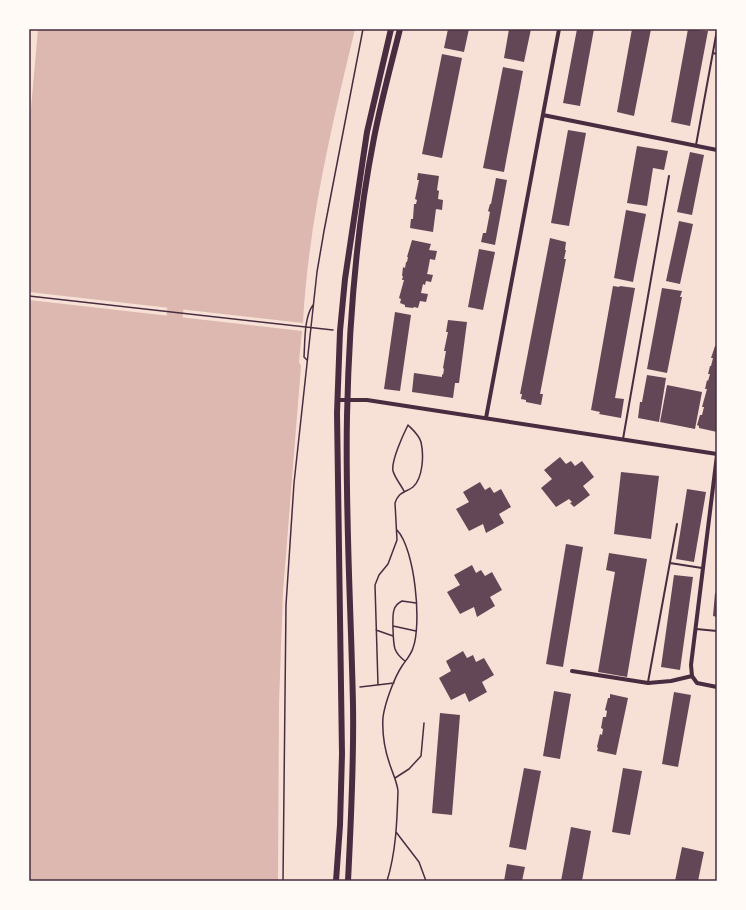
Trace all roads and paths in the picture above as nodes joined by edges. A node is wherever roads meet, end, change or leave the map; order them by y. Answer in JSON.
{"nodes":[{"id":1,"x":363,"y":29,"type":"edge"},
{"id":2,"x":391,"y":29,"type":"edge"},
{"id":3,"x":400,"y":29,"type":"edge"},
{"id":4,"x":559,"y":29,"type":"edge"},
{"id":5,"x":717,"y":30,"type":"edge"},
{"id":6,"x":713,"y":53,"type":"junction"},
{"id":7,"x":717,"y":54,"type":"edge"},
{"id":8,"x":543,"y":115,"type":"junction"},
{"id":9,"x":696,"y":145,"type":"junction"},
{"id":10,"x":717,"y":150,"type":"edge"},
{"id":11,"x":669,"y":176,"type":"dead end"},
{"id":12,"x":29,"y":296,"type":"edge"},
{"id":13,"x":314,"y":303,"type":"junction"},
{"id":14,"x":306,"y":327,"type":"junction"},
{"id":15,"x":340,"y":331,"type":"junction"},
{"id":16,"x":307,"y":361,"type":"junction"},
{"id":17,"x":338,"y":400,"type":"junction"},
{"id":18,"x":347,"y":400,"type":"junction"},
{"id":19,"x":486,"y":418,"type":"junction"},
{"id":20,"x":623,"y":439,"type":"junction"},
{"id":21,"x":717,"y":454,"type":"edge"},
{"id":22,"x":404,"y":491,"type":"junction"},
{"id":23,"x":677,"y":524,"type":"dead end"},
{"id":24,"x":397,"y":530,"type":"junction"},
{"id":25,"x":670,"y":563,"type":"junction"},
{"id":26,"x":703,"y":568,"type":"junction"},
{"id":27,"x":416,"y":604,"type":"junction"},
{"id":28,"x":393,"y":626,"type":"junction"},
{"id":29,"x":696,"y":629,"type":"junction"},
{"id":30,"x":376,"y":630,"type":"junction"},
{"id":31,"x":416,"y":631,"type":"junction"},
{"id":32,"x":717,"y":631,"type":"edge"},
{"id":33,"x":393,"y":636,"type":"junction"},
{"id":34,"x":405,"y":662,"type":"junction"},
{"id":35,"x":572,"y":671,"type":"dead end"},
{"id":36,"x":692,"y":676,"type":"junction"},
{"id":37,"x":394,"y":683,"type":"junction"},
{"id":38,"x":648,"y":683,"type":"junction"},
{"id":39,"x":378,"y":685,"type":"junction"},
{"id":40,"x":360,"y":687,"type":"dead end"},
{"id":41,"x":717,"y":687,"type":"edge"},
{"id":42,"x":424,"y":723,"type":"dead end"},
{"id":43,"x":395,"y":778,"type":"junction"},
{"id":44,"x":396,"y":832,"type":"junction"},
{"id":45,"x":283,"y":881,"type":"edge"},
{"id":46,"x":336,"y":881,"type":"edge"},
{"id":47,"x":348,"y":881,"type":"edge"},
{"id":48,"x":387,"y":881,"type":"edge"},
{"id":49,"x":426,"y":881,"type":"edge"}],
"edges":[{"from":1,"to":13,"type":"path"},
{"from":2,"to":15,"type":"main road"},
{"from":3,"to":18,"type":"main road"},
{"from":4,"to":8,"type":"street"},
{"from":5,"to":6,"type":"lane"},
{"from":6,"to":7,"type":"lane"},
{"from":6,"to":9,"type":"lane"},
{"from":8,"to":9,"type":"street"},
{"from":8,"to":19,"type":"street"},
{"from":9,"to":10,"type":"street"},
{"from":11,"to":20,"type":"lane"},
{"from":12,"to":14,"type":"path"},
{"from":13,"to":14,"type":"path"},
{"from":13,"to":16,"type":"path"},
{"from":14,"to":15,"type":"path"},
{"from":14,"to":16,"type":"path"},
{"from":15,"to":17,"type":"main road"},
{"from":16,"to":45,"type":"path"},
{"from":17,"to":18,"type":"street"},
{"from":17,"to":46,"type":"main road"},
{"from":18,"to":19,"type":"street"},
{"from":18,"to":47,"type":"main road"},
{"from":19,"to":20,"type":"street"},
{"from":20,"to":21,"type":"street"},
{"from":21,"to":26,"type":"street"},
{"from":22,"to":22,"type":"path"},
{"from":22,"to":24,"type":"path"},
{"from":23,"to":25,"type":"lane"},
{"from":24,"to":27,"type":"path"},
{"from":24,"to":30,"type":"path"},
{"from":25,"to":26,"type":"lane"},
{"from":25,"to":38,"type":"lane"},
{"from":26,"to":29,"type":"street"},
{"from":27,"to":28,"type":"path"},
{"from":27,"to":31,"type":"path"},
{"from":28,"to":31,"type":"path"},
{"from":28,"to":33,"type":"path"},
{"from":29,"to":32,"type":"lane"},
{"from":29,"to":36,"type":"street"},
{"from":30,"to":33,"type":"path"},
{"from":30,"to":39,"type":"path"},
{"from":31,"to":34,"type":"path"},
{"from":33,"to":34,"type":"path"},
{"from":34,"to":37,"type":"path"},
{"from":35,"to":38,"type":"street"},
{"from":36,"to":38,"type":"street"},
{"from":36,"to":41,"type":"street"},
{"from":37,"to":39,"type":"path"},
{"from":37,"to":43,"type":"path"},
{"from":39,"to":40,"type":"path"},
{"from":42,"to":43,"type":"path"},
{"from":43,"to":44,"type":"path"},
{"from":44,"to":48,"type":"path"},
{"from":44,"to":49,"type":"path"}]}
